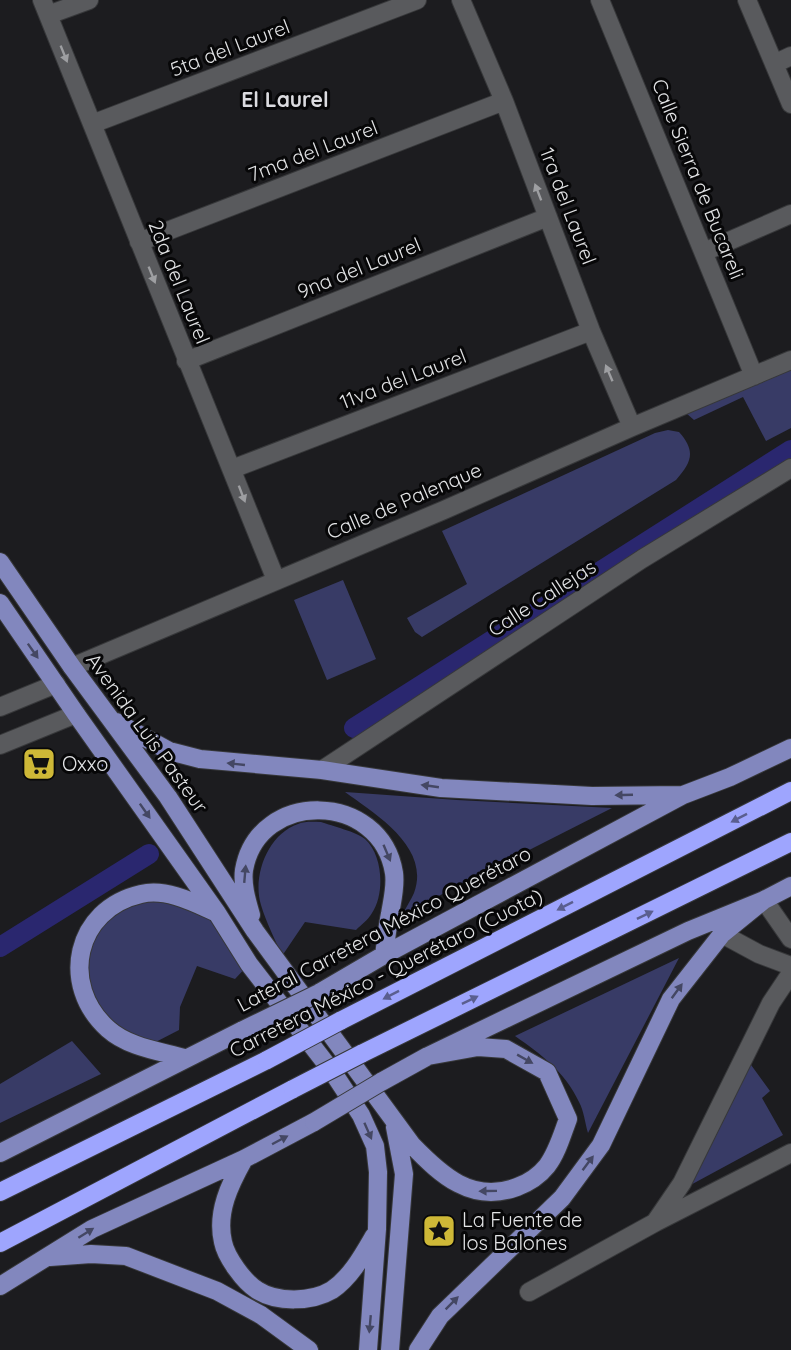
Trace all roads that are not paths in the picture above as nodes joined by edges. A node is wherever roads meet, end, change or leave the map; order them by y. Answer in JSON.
{"nodes":[{"id":1,"x":89,"y":0,"type":"edge"},
{"id":2,"x":417,"y":0,"type":"edge"},
{"id":3,"x":460,"y":0,"type":"edge"},
{"id":4,"x":600,"y":0,"type":"edge"},
{"id":5,"x":747,"y":0,"type":"edge"},
{"id":6,"x":45,"y":8,"type":"edge"},
{"id":7,"x":783,"y":60,"type":"edge"},
{"id":8,"x":504,"y":101,"type":"junction"},
{"id":9,"x":791,"y":104,"type":"edge"},
{"id":10,"x":92,"y":124,"type":"junction"},
{"id":11,"x":791,"y":214,"type":"edge"},
{"id":12,"x":548,"y":217,"type":"junction"},
{"id":13,"x":138,"y":242,"type":"junction"},
{"id":14,"x":704,"y":252,"type":"junction"},
{"id":15,"x":591,"y":331,"type":"junction"},
{"id":16,"x":791,"y":360,"type":"edge"},
{"id":17,"x":186,"y":361,"type":"junction"},
{"id":18,"x":753,"y":376,"type":"junction"},
{"id":19,"x":632,"y":427,"type":"junction"},
{"id":20,"x":791,"y":468,"type":"edge"},
{"id":21,"x":232,"y":469,"type":"junction"},
{"id":22,"x":0,"y":562,"type":"edge"},
{"id":23,"x":276,"y":580,"type":"junction"},
{"id":24,"x":0,"y":603,"type":"edge"},
{"id":25,"x":72,"y":667,"type":"junction"},
{"id":26,"x":56,"y":684,"type":"junction"},
{"id":27,"x":0,"y":707,"type":"edge"},
{"id":28,"x":76,"y":714,"type":"junction"},
{"id":29,"x":112,"y":720,"type":"junction"},
{"id":30,"x":0,"y":745,"type":"edge"},
{"id":31,"x":791,"y":748,"type":"edge"},
{"id":32,"x":322,"y":770,"type":"junction"},
{"id":33,"x":791,"y":791,"type":"edge"},
{"id":34,"x":683,"y":795,"type":"junction"},
{"id":35,"x":791,"y":842,"type":"edge"},
{"id":36,"x":791,"y":851,"type":"edge"},
{"id":37,"x":736,"y":871,"type":"junction"},
{"id":38,"x":791,"y":886,"type":"edge"},
{"id":39,"x":764,"y":900,"type":"junction"},
{"id":40,"x":217,"y":913,"type":"junction"},
{"id":41,"x":785,"y":918,"type":"edge"},
{"id":42,"x":255,"y":931,"type":"junction"},
{"id":43,"x":722,"y":934,"type":"junction"},
{"id":44,"x":791,"y":939,"type":"edge"},
{"id":45,"x":384,"y":955,"type":"junction"},
{"id":46,"x":791,"y":966,"type":"edge"},
{"id":47,"x":791,"y":973,"type":"edge"},
{"id":48,"x":428,"y":1056,"type":"junction"},
{"id":49,"x":184,"y":1058,"type":"junction"},
{"id":50,"x":394,"y":1122,"type":"junction"},
{"id":51,"x":791,"y":1152,"type":"edge"},
{"id":52,"x":0,"y":1153,"type":"edge"},
{"id":53,"x":244,"y":1159,"type":"junction"},
{"id":54,"x":0,"y":1192,"type":"edge"},
{"id":55,"x":656,"y":1222,"type":"junction"},
{"id":56,"x":377,"y":1229,"type":"junction"},
{"id":57,"x":0,"y":1243,"type":"edge"},
{"id":58,"x":48,"y":1257,"type":"junction"},
{"id":59,"x":0,"y":1286,"type":"edge"},
{"id":60,"x":529,"y":1292,"type":"dead end"},
{"id":61,"x":309,"y":1350,"type":"edge"},
{"id":62,"x":368,"y":1350,"type":"edge"},
{"id":63,"x":390,"y":1350,"type":"edge"},
{"id":64,"x":418,"y":1350,"type":"edge"}],
"edges":[{"from":1,"to":6,"type":"street"},
{"from":2,"to":10,"type":"street","name":"5ta del Laurel"},
{"from":3,"to":8,"type":"street","name":"1ra del Laurel"},
{"from":4,"to":14,"type":"street","name":"Calle Sierra de Bucareli"},
{"from":5,"to":7,"type":"street"},
{"from":6,"to":10,"type":"street","name":"2da del Laurel","one_way":true},
{"from":7,"to":9,"type":"street"},
{"from":12,"to":8,"type":"street","name":"1ra del Laurel","one_way":true},
{"from":8,"to":13,"type":"street","name":"7ma del Laurel"},
{"from":10,"to":13,"type":"street","name":"2da del Laurel"},
{"from":11,"to":14,"type":"street"},
{"from":12,"to":15,"type":"street","name":"1ra del Laurel"},
{"from":12,"to":17,"type":"street","name":"9na del Laurel"},
{"from":13,"to":17,"type":"street","name":"2da del Laurel","one_way":true},
{"from":14,"to":18,"type":"street","name":"Calle Sierra de Bucareli"},
{"from":19,"to":15,"type":"street","name":"1ra del Laurel","one_way":true},
{"from":15,"to":21,"type":"street","name":"11va del Laurel"},
{"from":16,"to":18,"type":"street","name":"Calle de Palenque"},
{"from":17,"to":21,"type":"street","name":"2da del Laurel"},
{"from":18,"to":19,"type":"street","name":"Calle de Palenque"},
{"from":19,"to":23,"type":"street","name":"Calle de Palenque"},
{"from":20,"to":32,"type":"street","name":"Calle Callejas"},
{"from":21,"to":23,"type":"street","name":"2da del Laurel","one_way":true},
{"from":22,"to":25,"type":"main road","name":"Avenida Luis Pasteur"},
{"from":23,"to":25,"type":"street","name":"Calle de Palenque"},
{"from":24,"to":26,"type":"main road","one_way":true},
{"from":25,"to":29,"type":"main road","name":"Avenida Luis Pasteur"},
{"from":26,"to":27,"type":"street"},
{"from":26,"to":28,"type":"main road"},
{"from":28,"to":30,"type":"street"},
{"from":28,"to":40,"type":"main road","one_way":true},
{"from":32,"to":29,"type":"main road","one_way":true},
{"from":29,"to":42,"type":"main road","name":"Avenida Luis Pasteur"},
{"from":31,"to":34,"type":"main road","name":"Lateral Carretera México Querétaro"},
{"from":34,"to":32,"type":"main road","one_way":true},
{"from":33,"to":54,"type":"highway","name":"Carretera México - Querétaro (Cuota)","one_way":true,"bridge":true},
{"from":34,"to":45,"type":"main road","name":"Lateral Carretera México Querétaro"},
{"from":35,"to":37,"type":"highway"},
{"from":36,"to":37,"type":"highway"},
{"from":57,"to":37,"type":"highway","one_way":true,"bridge":true},
{"from":38,"to":39,"type":"main road"},
{"from":39,"to":41,"type":"street"},
{"from":39,"to":43,"type":"main road"},
{"from":39,"to":48,"type":"main road"},
{"from":40,"to":49,"type":"main road"},
{"from":40,"to":56,"type":"main road","one_way":true},
{"from":41,"to":44,"type":"street"},
{"from":42,"to":45,"type":"main road","one_way":true},
{"from":42,"to":50,"type":"main road","name":"Avenida Luis Pasteur"},
{"from":43,"to":46,"type":"street"},
{"from":64,"to":43,"type":"main road","one_way":true},
{"from":45,"to":49,"type":"main road","name":"Lateral Carretera México Querétaro","bridge":true},
{"from":47,"to":55,"type":"street"},
{"from":48,"to":50,"type":"main road","name":"Avenida Luis Pasteur","one_way":true},
{"from":53,"to":48,"type":"main road","one_way":true,"bridge":true},
{"from":49,"to":52,"type":"main road","name":"Lateral Carretera México Querétaro"},
{"from":50,"to":63,"type":"main road"},
{"from":51,"to":55,"type":"street"},
{"from":53,"to":56,"type":"main road"},
{"from":58,"to":53,"type":"main road","one_way":true},
{"from":55,"to":60,"type":"street"},
{"from":56,"to":62,"type":"main road","one_way":true},
{"from":58,"to":59,"type":"main road"},
{"from":58,"to":61,"type":"main road"}]}
